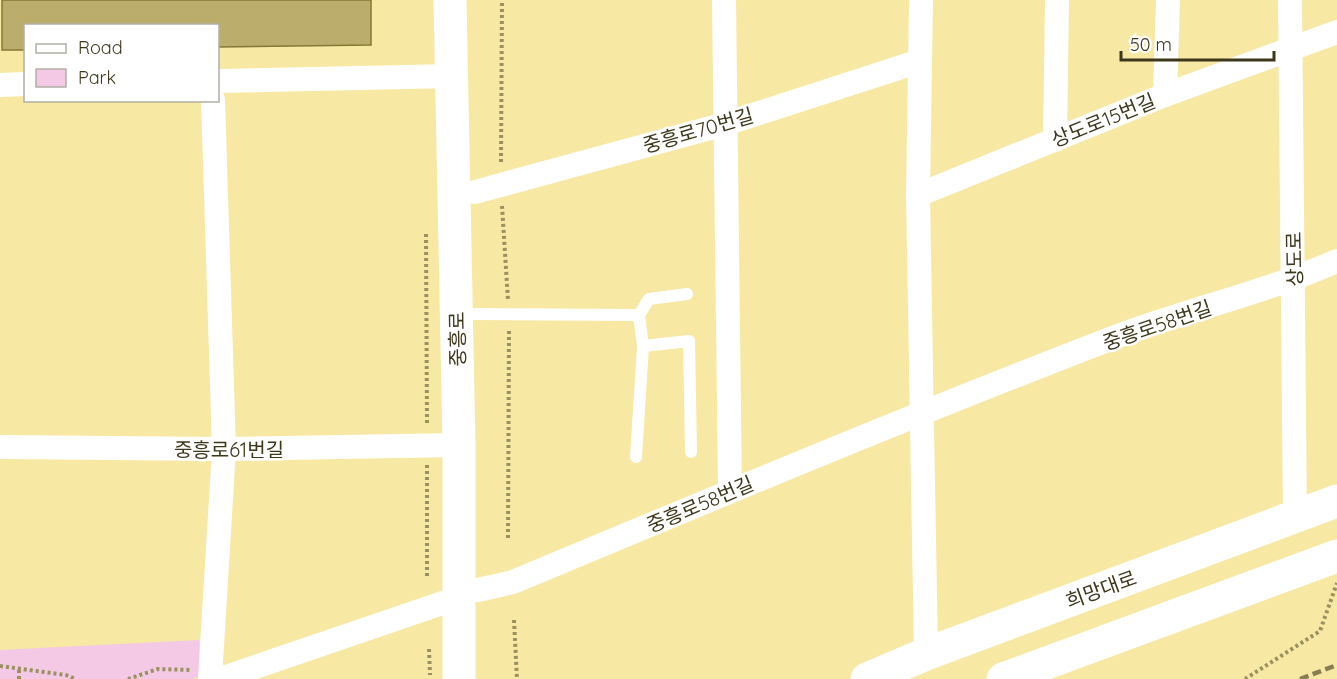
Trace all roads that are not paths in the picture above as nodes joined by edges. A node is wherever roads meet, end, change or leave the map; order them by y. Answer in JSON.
{"nodes":[{"id":1,"x":450,"y":0,"type":"edge"},
{"id":2,"x":472,"y":0,"type":"edge"},
{"id":3,"x":724,"y":0,"type":"edge"},
{"id":4,"x":921,"y":0,"type":"edge"},
{"id":5,"x":1057,"y":0,"type":"edge"},
{"id":6,"x":1168,"y":0,"type":"edge"},
{"id":7,"x":1290,"y":0,"type":"edge"},
{"id":8,"x":1337,"y":32,"type":"edge"},
{"id":9,"x":1289,"y":49,"type":"junction"},
{"id":10,"x":920,"y":61,"type":"junction"},
{"id":11,"x":453,"y":76,"type":"junction"},
{"id":12,"x":219,"y":81,"type":"edge"},
{"id":13,"x":24,"y":84,"type":"edge"},
{"id":14,"x":0,"y":85,"type":"edge"},
{"id":15,"x":1165,"y":95,"type":"junction"},
{"id":16,"x":213,"y":102,"type":"edge"},
{"id":17,"x":725,"y":124,"type":"junction"},
{"id":18,"x":1055,"y":140,"type":"junction"},
{"id":19,"x":488,"y":188,"type":"junction"},
{"id":20,"x":918,"y":195,"type":"junction"},
{"id":21,"x":1337,"y":261,"type":"edge"},
{"id":22,"x":1295,"y":280,"type":"junction"},
{"id":23,"x":687,"y":294,"type":"dead end"},
{"id":24,"x":475,"y":314,"type":"junction"},
{"id":25,"x":639,"y":315,"type":"junction"},
{"id":26,"x":643,"y":346,"type":"junction"},
{"id":27,"x":922,"y":414,"type":"junction"},
{"id":28,"x":459,"y":445,"type":"junction"},
{"id":29,"x":0,"y":447,"type":"edge"},
{"id":30,"x":224,"y":449,"type":"junction"},
{"id":31,"x":691,"y":452,"type":"dead end"},
{"id":32,"x":636,"y":457,"type":"dead end"},
{"id":33,"x":730,"y":491,"type":"junction"},
{"id":34,"x":1337,"y":501,"type":"edge"},
{"id":35,"x":1295,"y":518,"type":"junction"},
{"id":36,"x":1337,"y":556,"type":"edge"},
{"id":37,"x":469,"y":594,"type":"junction"},
{"id":38,"x":926,"y":654,"type":"junction"},
{"id":39,"x":203,"y":675,"type":"edge"},
{"id":40,"x":220,"y":679,"type":"edge"},
{"id":41,"x":459,"y":679,"type":"edge"},
{"id":42,"x":482,"y":679,"type":"edge"},
{"id":43,"x":867,"y":679,"type":"edge"},
{"id":44,"x":1003,"y":679,"type":"edge"}],
"edges":[{"from":1,"to":11,"type":"main road","name":"중흥로"},
{"from":2,"to":19,"type":"main road","name":"중흥로"},
{"from":3,"to":17,"type":"street"},
{"from":4,"to":10,"type":"street"},
{"from":5,"to":18,"type":"street"},
{"from":6,"to":15,"type":"street"},
{"from":7,"to":9,"type":"street","name":"상도로"},
{"from":8,"to":9,"type":"street","name":"상도로15번길"},
{"from":9,"to":15,"type":"street","name":"상도로15번길"},
{"from":9,"to":22,"type":"street","name":"상도로"},
{"from":10,"to":17,"type":"street","name":"중흥로70번길"},
{"from":10,"to":20,"type":"street"},
{"from":11,"to":12,"type":"street"},
{"from":11,"to":28,"type":"main road","name":"중흥로"},
{"from":13,"to":14,"type":"street"},
{"from":15,"to":18,"type":"street","name":"상도로15번길"},
{"from":16,"to":30,"type":"street"},
{"from":17,"to":19,"type":"street","name":"중흥로70번길"},
{"from":17,"to":33,"type":"street"},
{"from":18,"to":20,"type":"street","name":"상도로15번길"},
{"from":19,"to":24,"type":"main road","name":"중흥로"},
{"from":20,"to":27,"type":"street"},
{"from":21,"to":22,"type":"street","name":"중흥로58번길"},
{"from":22,"to":27,"type":"street","name":"중흥로58번길"},
{"from":22,"to":35,"type":"street","name":"상도로"},
{"from":23,"to":25,"type":"lane"},
{"from":24,"to":25,"type":"lane"},
{"from":24,"to":37,"type":"main road","name":"중흥로"},
{"from":25,"to":26,"type":"lane"},
{"from":26,"to":31,"type":"lane"},
{"from":26,"to":32,"type":"lane"},
{"from":27,"to":33,"type":"street","name":"중흥로58번길"},
{"from":27,"to":38,"type":"street"},
{"from":28,"to":30,"type":"street","name":"중흥로61번길"},
{"from":28,"to":37,"type":"main road","name":"중흥로"},
{"from":29,"to":30,"type":"street","name":"중흥로61번길"},
{"from":30,"to":39,"type":"street"},
{"from":33,"to":37,"type":"street","name":"중흥로58번길"},
{"from":34,"to":35,"type":"main road","name":"희망대로"},
{"from":35,"to":38,"type":"main road","name":"희망대로"},
{"from":36,"to":44,"type":"main road"},
{"from":37,"to":40,"type":"street","name":"중흥로58번길"},
{"from":37,"to":41,"type":"main road","name":"중흥로"},
{"from":37,"to":42,"type":"main road","name":"중흥로"},
{"from":38,"to":43,"type":"main road","name":"희망대로"}]}
